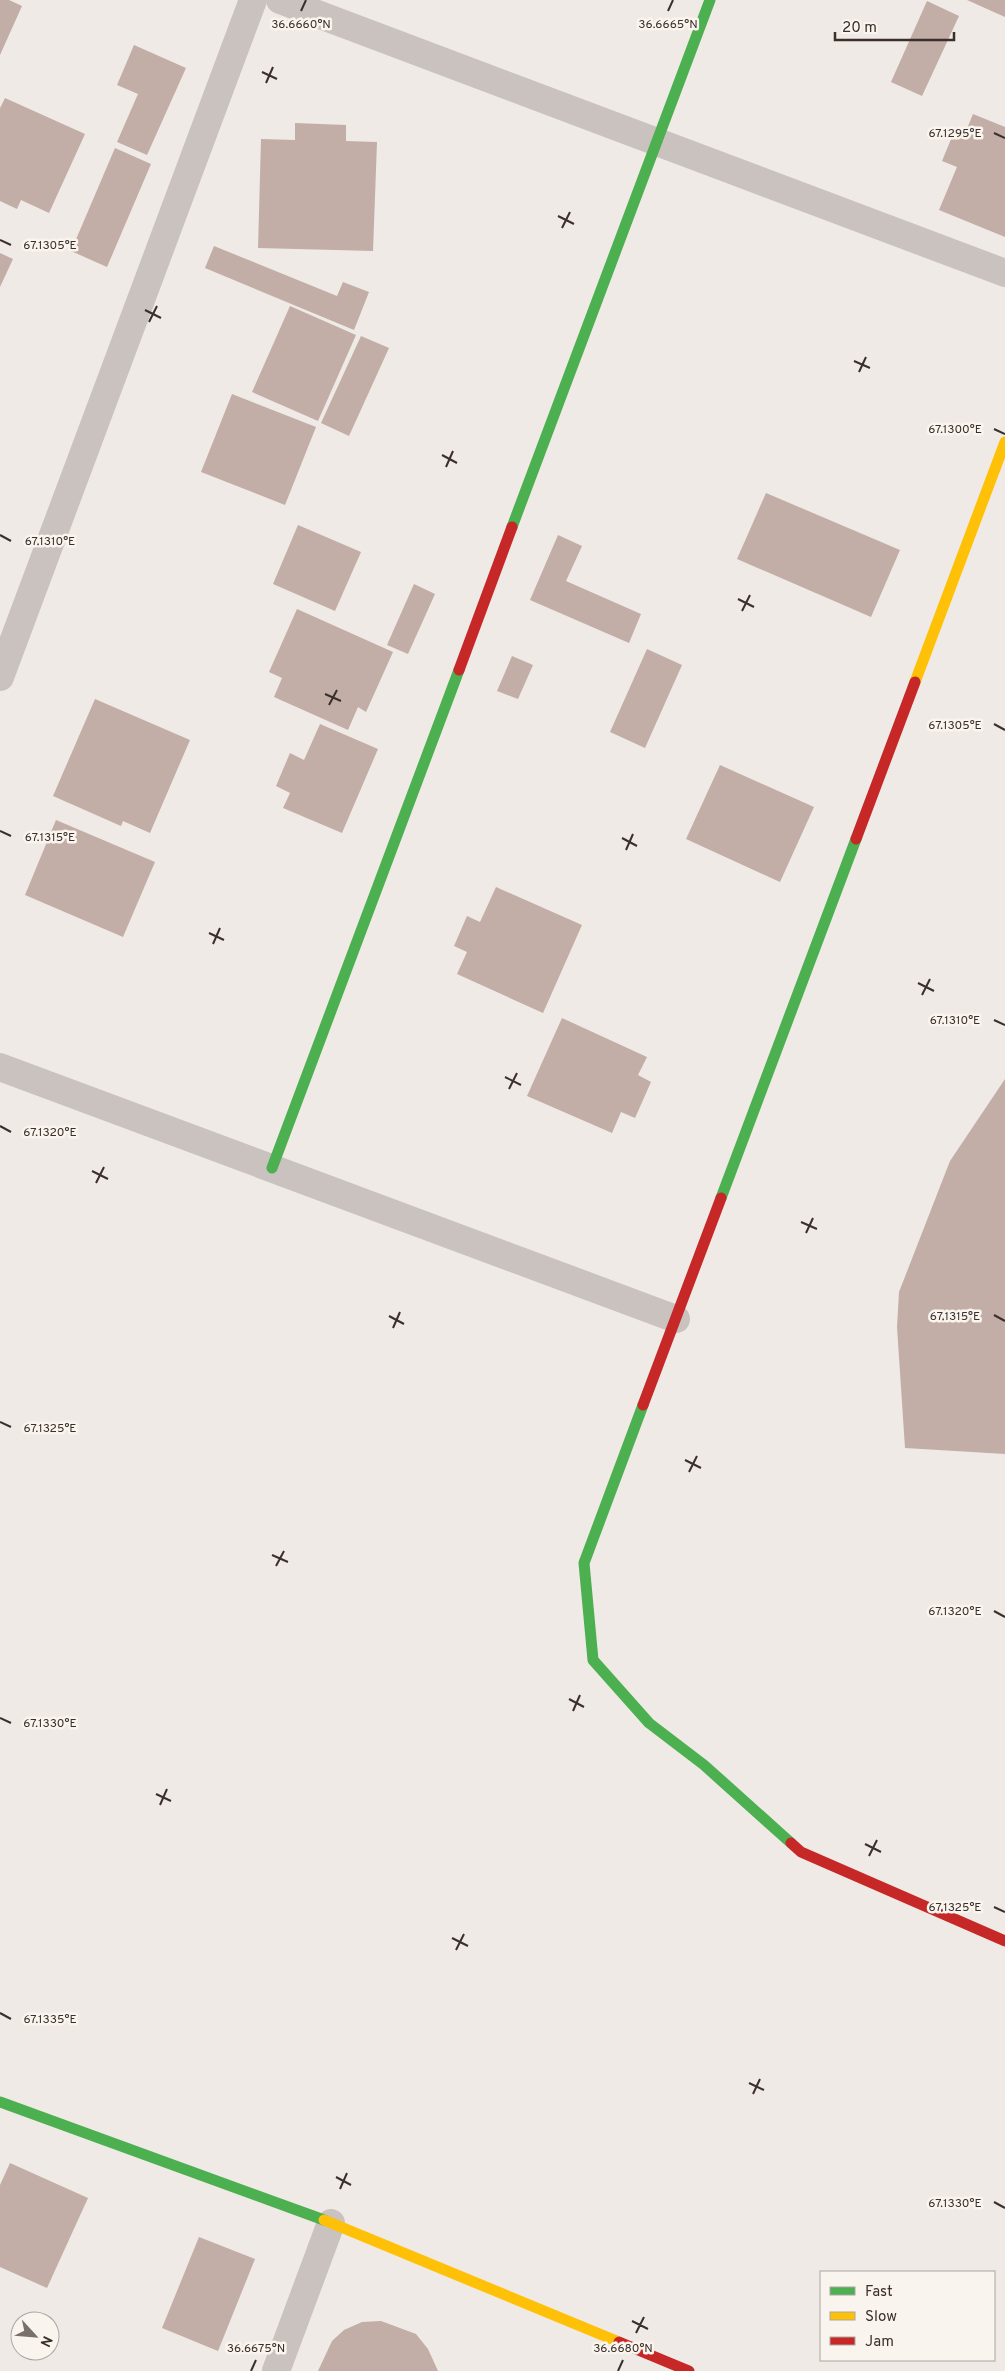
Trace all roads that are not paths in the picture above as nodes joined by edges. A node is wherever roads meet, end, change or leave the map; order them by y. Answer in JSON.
{"nodes":[{"id":1,"x":253,"y":0,"type":"edge"},
{"id":2,"x":280,"y":0,"type":"edge"},
{"id":3,"x":710,"y":0,"type":"edge"},
{"id":4,"x":657,"y":142,"type":"junction"},
{"id":5,"x":1005,"y":273,"type":"edge"},
{"id":6,"x":1005,"y":442,"type":"edge"},
{"id":7,"x":0,"y":677,"type":"edge"},
{"id":8,"x":0,"y":1067,"type":"edge"},
{"id":9,"x":272,"y":1168,"type":"junction"},
{"id":10,"x":676,"y":1319,"type":"junction"},
{"id":11,"x":1005,"y":1941,"type":"edge"},
{"id":12,"x":0,"y":2102,"type":"edge"},
{"id":13,"x":332,"y":2223,"type":"junction"},
{"id":14,"x":276,"y":2371,"type":"edge"},
{"id":15,"x":689,"y":2371,"type":"edge"}],
"edges":[{"from":1,"to":7,"type":"street"},
{"from":2,"to":4,"type":"street"},
{"from":3,"to":4,"type":"street"},
{"from":4,"to":5,"type":"street"},
{"from":4,"to":9,"type":"street"},
{"from":6,"to":10,"type":"street"},
{"from":8,"to":9,"type":"street"},
{"from":9,"to":10,"type":"street"},
{"from":10,"to":11,"type":"street"},
{"from":12,"to":13,"type":"street"},
{"from":13,"to":14,"type":"street"},
{"from":13,"to":15,"type":"street"}]}
